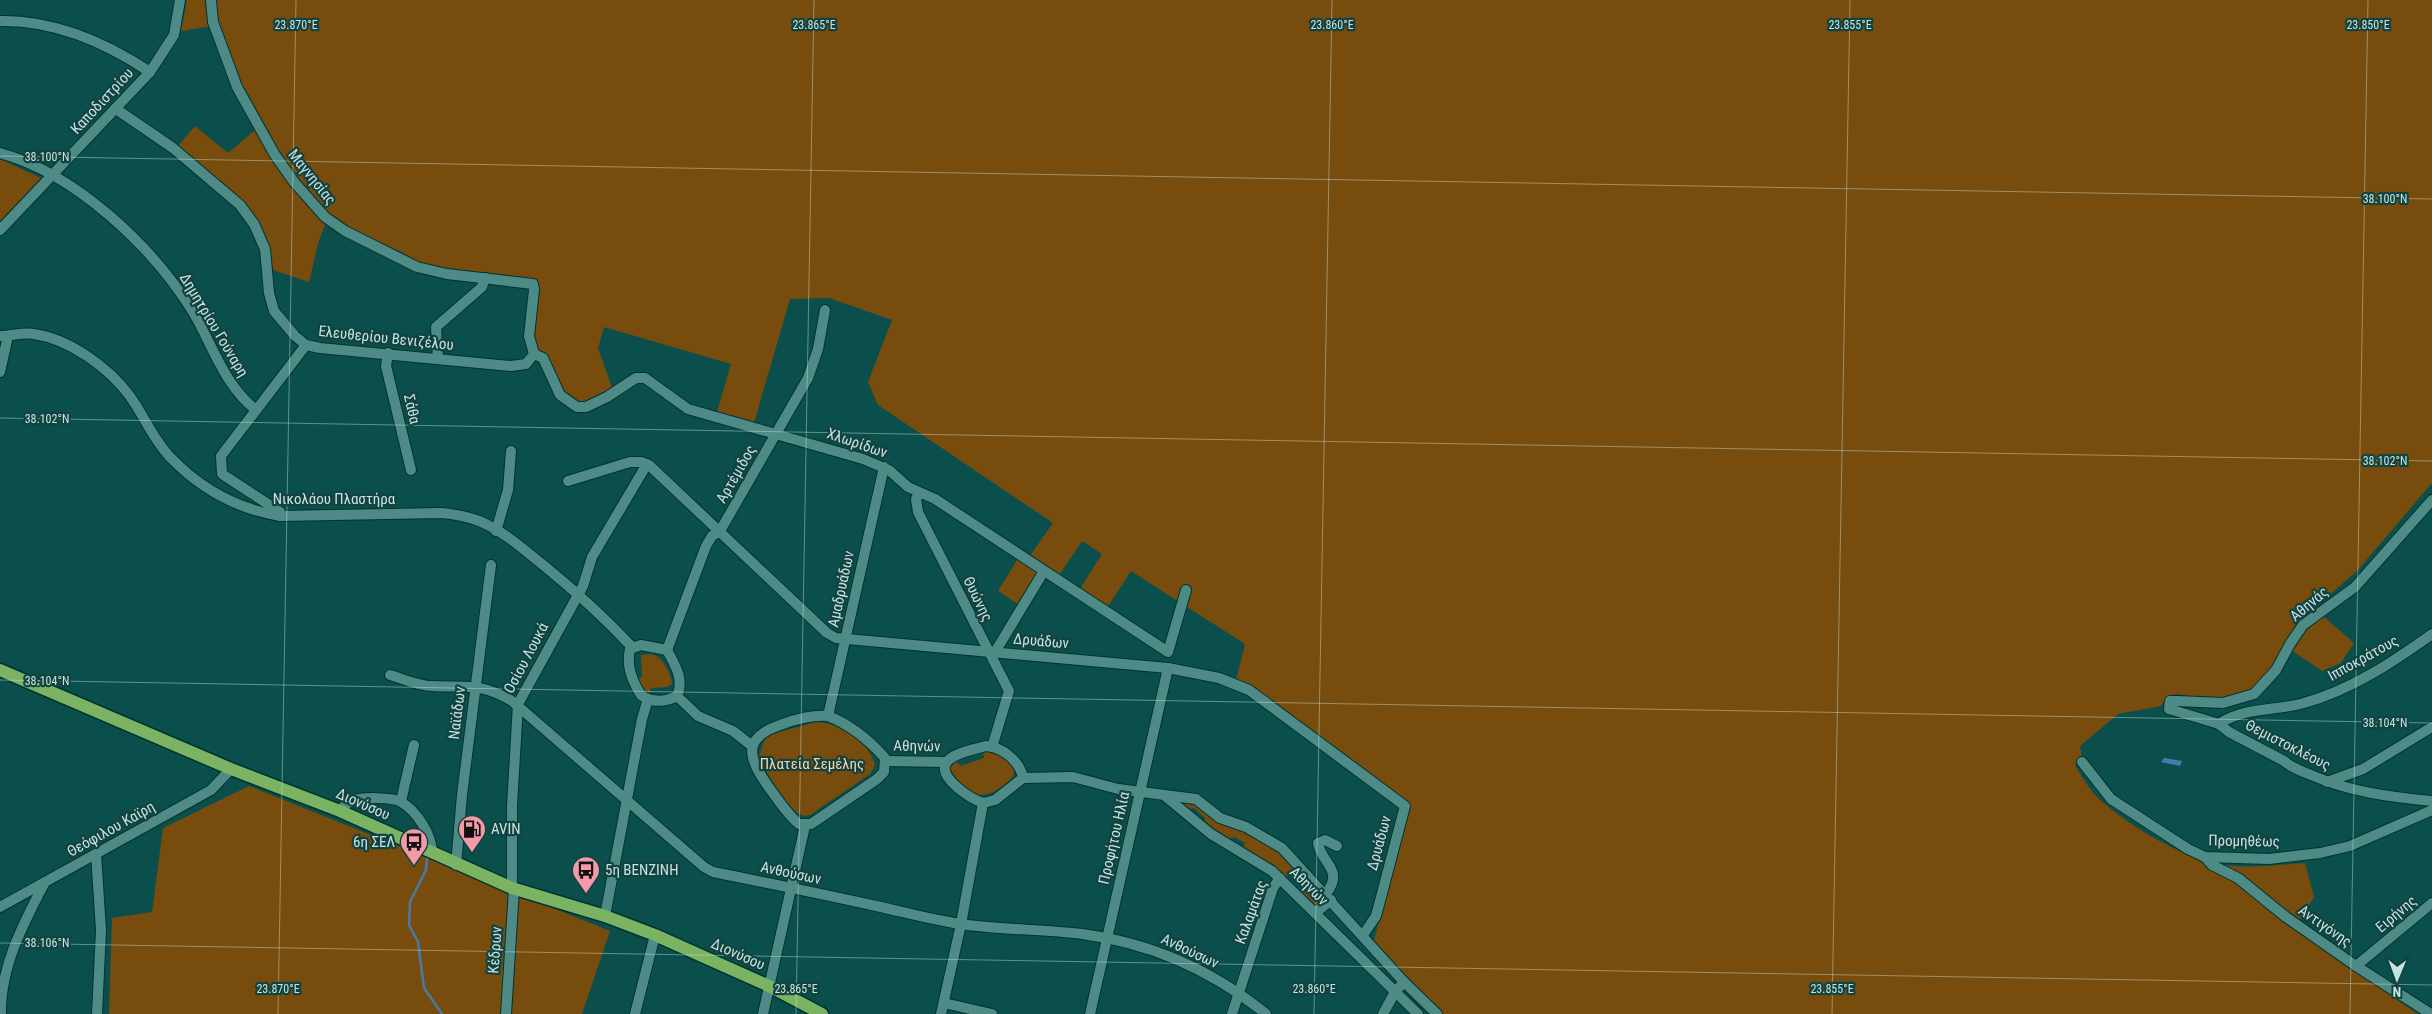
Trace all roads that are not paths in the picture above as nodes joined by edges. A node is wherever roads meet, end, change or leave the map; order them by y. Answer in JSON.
{"nodes":[{"id":1,"x":180,"y":0,"type":"edge"},
{"id":2,"x":211,"y":0,"type":"edge"},
{"id":3,"x":0,"y":21,"type":"edge"},
{"id":4,"x":150,"y":72,"type":"junction"},
{"id":5,"x":116,"y":109,"type":"junction"},
{"id":6,"x":0,"y":153,"type":"edge"},
{"id":7,"x":52,"y":176,"type":"junction"},
{"id":8,"x":0,"y":230,"type":"edge"},
{"id":9,"x":485,"y":278,"type":"junction"},
{"id":10,"x":825,"y":310,"type":"dead end"},
{"id":11,"x":4,"y":336,"type":"edge"},
{"id":12,"x":306,"y":345,"type":"junction"},
{"id":13,"x":388,"y":353,"type":"junction"},
{"id":14,"x":534,"y":354,"type":"junction"},
{"id":15,"x":438,"y":359,"type":"junction"},
{"id":16,"x":0,"y":372,"type":"edge"},
{"id":17,"x":256,"y":410,"type":"junction"},
{"id":18,"x":776,"y":434,"type":"junction"},
{"id":19,"x":511,"y":451,"type":"dead end"},
{"id":20,"x":647,"y":464,"type":"junction"},
{"id":21,"x":884,"y":467,"type":"junction"},
{"id":22,"x":411,"y":470,"type":"dead end"},
{"id":23,"x":568,"y":481,"type":"dead end"},
{"id":24,"x":919,"y":493,"type":"junction"},
{"id":25,"x":2432,"y":500,"type":"edge"},
{"id":26,"x":280,"y":516,"type":"junction"},
{"id":27,"x":496,"y":531,"type":"junction"},
{"id":28,"x":720,"y":531,"type":"junction"},
{"id":29,"x":491,"y":565,"type":"dead end"},
{"id":30,"x":1044,"y":571,"type":"junction"},
{"id":31,"x":1186,"y":590,"type":"dead end"},
{"id":32,"x":578,"y":595,"type":"junction"},
{"id":33,"x":2432,"y":634,"type":"edge"},
{"id":34,"x":845,"y":640,"type":"junction"},
{"id":35,"x":632,"y":647,"type":"junction"},
{"id":36,"x":667,"y":650,"type":"junction"},
{"id":37,"x":991,"y":652,"type":"junction"},
{"id":38,"x":1168,"y":668,"type":"junction"},
{"id":39,"x":0,"y":670,"type":"edge"},
{"id":40,"x":390,"y":675,"type":"dead end"},
{"id":41,"x":476,"y":686,"type":"junction"},
{"id":42,"x":677,"y":696,"type":"junction"},
{"id":43,"x":648,"y":699,"type":"junction"},
{"id":44,"x":2168,"y":705,"type":"joint"},
{"id":45,"x":518,"y":706,"type":"junction"},
{"id":46,"x":828,"y":716,"type":"junction"},
{"id":47,"x":2220,"y":724,"type":"junction"},
{"id":48,"x":2432,"y":727,"type":"edge"},
{"id":49,"x":414,"y":745,"type":"dead end"},
{"id":50,"x":752,"y":746,"type":"junction"},
{"id":51,"x":992,"y":747,"type":"junction"},
{"id":52,"x":886,"y":761,"type":"junction"},
{"id":53,"x":948,"y":762,"type":"junction"},
{"id":54,"x":2082,"y":762,"type":"dead end"},
{"id":55,"x":231,"y":769,"type":"junction"},
{"id":56,"x":1023,"y":778,"type":"junction"},
{"id":57,"x":2328,"y":782,"type":"junction"},
{"id":58,"x":1140,"y":791,"type":"junction"},
{"id":59,"x":1165,"y":796,"type":"junction"},
{"id":60,"x":627,"y":799,"type":"junction"},
{"id":61,"x":401,"y":801,"type":"junction"},
{"id":62,"x":2432,"y":801,"type":"edge"},
{"id":63,"x":983,"y":803,"type":"junction"},
{"id":64,"x":2432,"y":810,"type":"edge"},
{"id":65,"x":340,"y":811,"type":"junction"},
{"id":66,"x":805,"y":826,"type":"junction"},
{"id":67,"x":1337,"y":846,"type":"dead end"},
{"id":68,"x":432,"y":853,"type":"junction"},
{"id":69,"x":96,"y":854,"type":"junction"},
{"id":70,"x":2205,"y":857,"type":"junction"},
{"id":71,"x":456,"y":865,"type":"junction"},
{"id":72,"x":1280,"y":878,"type":"junction"},
{"id":73,"x":45,"y":882,"type":"junction"},
{"id":74,"x":513,"y":888,"type":"junction"},
{"id":75,"x":791,"y":888,"type":"junction"},
{"id":76,"x":1328,"y":897,"type":"junction"},
{"id":77,"x":2432,"y":903,"type":"edge"},
{"id":78,"x":0,"y":907,"type":"edge"},
{"id":79,"x":1315,"y":913,"type":"junction"},
{"id":80,"x":605,"y":916,"type":"junction"},
{"id":81,"x":961,"y":924,"type":"junction"},
{"id":82,"x":655,"y":935,"type":"junction"},
{"id":83,"x":1363,"y":935,"type":"junction"},
{"id":84,"x":1107,"y":938,"type":"junction"},
{"id":85,"x":2356,"y":966,"type":"junction"},
{"id":86,"x":1402,"y":979,"type":"junction"},
{"id":87,"x":769,"y":986,"type":"junction"},
{"id":88,"x":1239,"y":992,"type":"junction"},
{"id":89,"x":1395,"y":992,"type":"junction"},
{"id":90,"x":0,"y":1001,"type":"edge"},
{"id":91,"x":944,"y":1003,"type":"junction"},
{"id":92,"x":1,"y":1014,"type":"edge"},
{"id":93,"x":97,"y":1014,"type":"edge"},
{"id":94,"x":506,"y":1014,"type":"edge"},
{"id":95,"x":635,"y":1014,"type":"edge"},
{"id":96,"x":763,"y":1014,"type":"edge"},
{"id":97,"x":822,"y":1014,"type":"edge"},
{"id":98,"x":941,"y":1014,"type":"edge"},
{"id":99,"x":992,"y":1014,"type":"edge"},
{"id":100,"x":1090,"y":1014,"type":"edge"},
{"id":101,"x":1232,"y":1014,"type":"edge"},
{"id":102,"x":1266,"y":1014,"type":"edge"},
{"id":103,"x":1383,"y":1014,"type":"edge"},
{"id":104,"x":1418,"y":1014,"type":"edge"},
{"id":105,"x":1437,"y":1014,"type":"edge"},
{"id":106,"x":2431,"y":1014,"type":"edge"}],
"edges":[{"from":1,"to":4,"type":"street","name":"Καποδιστρίου"},
{"from":2,"to":9,"type":"street","name":"Μαγνησίας"},
{"from":3,"to":4,"type":"street"},
{"from":4,"to":5,"type":"street","name":"Καποδιστρίου"},
{"from":5,"to":7,"type":"street","name":"Καποδιστρίου"},
{"from":5,"to":12,"type":"street","name":"Ελευθερίου Βενιζέλου"},
{"from":6,"to":7,"type":"street","name":"Δημητρίου Γούναρη"},
{"from":7,"to":8,"type":"street","name":"Καποδιστρίου"},
{"from":7,"to":17,"type":"street","name":"Δημητρίου Γούναρη"},
{"from":9,"to":14,"type":"street","name":"Μαγνησίας"},
{"from":9,"to":15,"type":"street"},
{"from":10,"to":18,"type":"street","name":"Αρτέμιδος"},
{"from":11,"to":16,"type":"street"},
{"from":11,"to":26,"type":"street","name":"Νικολάου Πλαστήρα"},
{"from":12,"to":13,"type":"street","name":"Ελευθερίου Βενιζέλου"},
{"from":12,"to":17,"type":"street"},
{"from":13,"to":15,"type":"street","name":"Ελευθερίου Βενιζέλου"},
{"from":13,"to":22,"type":"street","name":"Σάθα"},
{"from":14,"to":15,"type":"street","name":"Ελευθερίου Βενιζέλου"},
{"from":14,"to":18,"type":"street","name":"Χλωρίδων"},
{"from":17,"to":26,"type":"street"},
{"from":18,"to":21,"type":"street","name":"Χλωρίδων"},
{"from":18,"to":28,"type":"street","name":"Αρτέμιδος"},
{"from":19,"to":27,"type":"street"},
{"from":20,"to":23,"type":"street"},
{"from":20,"to":28,"type":"street","name":"Δρυάδων"},
{"from":20,"to":32,"type":"street","name":"Οσίου Λουκά"},
{"from":21,"to":24,"type":"street","name":"Χλωρίδων"},
{"from":21,"to":34,"type":"street","name":"Αμαδρυάδων"},
{"from":24,"to":30,"type":"street","name":"Χλωρίδων"},
{"from":24,"to":37,"type":"street","name":"Θυώνης"},
{"from":25,"to":44,"type":"street","name":"Αθηνάς"},
{"from":26,"to":27,"type":"street","name":"Νικολάου Πλαστήρα"},
{"from":27,"to":32,"type":"street","name":"Νικολάου Πλαστήρα"},
{"from":28,"to":34,"type":"street","name":"Δρυάδων"},
{"from":28,"to":36,"type":"street","name":"Αρτέμιδος"},
{"from":29,"to":41,"type":"street","name":"Ναϊάδων"},
{"from":30,"to":31,"type":"street","name":"Χλωρίδων"},
{"from":30,"to":37,"type":"street"},
{"from":32,"to":35,"type":"street","name":"Νικολάου Πλαστήρα"},
{"from":32,"to":45,"type":"street","name":"Οσίου Λουκά"},
{"from":33,"to":47,"type":"street","name":"Ιπποκράτους"},
{"from":34,"to":37,"type":"street","name":"Δρυάδων"},
{"from":34,"to":46,"type":"street","name":"Αμαδρυάδων"},
{"from":35,"to":36,"type":"street"},
{"from":35,"to":43,"type":"street"},
{"from":36,"to":42,"type":"street"},
{"from":37,"to":38,"type":"street","name":"Δρυάδων"},
{"from":37,"to":51,"type":"street","name":"Θυώνης"},
{"from":38,"to":58,"type":"street","name":"Προφήτου Ηλία"},
{"from":38,"to":83,"type":"street","name":"Δρυάδων"},
{"from":39,"to":55,"type":"main road","name":"Διονύσου"},
{"from":40,"to":41,"type":"street","name":"Ανθούσων"},
{"from":41,"to":45,"type":"street","name":"Ανθούσων"},
{"from":41,"to":71,"type":"street","name":"Ναϊάδων"},
{"from":42,"to":43,"type":"street"},
{"from":42,"to":50,"type":"street"},
{"from":43,"to":60,"type":"street"},
{"from":44,"to":47,"type":"street","name":"Θεμιστοκλέους"},
{"from":45,"to":60,"type":"street","name":"Ανθούσων"},
{"from":45,"to":74,"type":"street","name":"Οσίου Λουκά"},
{"from":46,"to":50,"type":"street"},
{"from":46,"to":52,"type":"street"},
{"from":47,"to":57,"type":"street","name":"Θεμιστοκλέους"},
{"from":48,"to":57,"type":"street"},
{"from":49,"to":61,"type":"street"},
{"from":50,"to":66,"type":"street"},
{"from":51,"to":53,"type":"street"},
{"from":51,"to":56,"type":"street"},
{"from":52,"to":53,"type":"street","name":"Αθηνών"},
{"from":52,"to":66,"type":"street"},
{"from":53,"to":63,"type":"street"},
{"from":54,"to":70,"type":"street","name":"Προμηθέως"},
{"from":55,"to":65,"type":"main road","name":"Διονύσου"},
{"from":55,"to":69,"type":"street","name":"Θεόφιλου Καϊρη"},
{"from":56,"to":58,"type":"street","name":"Αθηνών"},
{"from":56,"to":63,"type":"street"},
{"from":57,"to":62,"type":"street","name":"Θεμιστοκλέους"},
{"from":58,"to":59,"type":"street","name":"Αθηνών"},
{"from":58,"to":84,"type":"street","name":"Προφήτου Ηλία"},
{"from":59,"to":72,"type":"street","name":"Αθηνών"},
{"from":59,"to":76,"type":"street","name":"Αθηνών"},
{"from":60,"to":75,"type":"street","name":"Ανθούσων"},
{"from":60,"to":80,"type":"street"},
{"from":61,"to":65,"type":"street"},
{"from":61,"to":68,"type":"street"},
{"from":63,"to":81,"type":"street"},
{"from":64,"to":70,"type":"street","name":"Προμηθέως"},
{"from":65,"to":68,"type":"main road","name":"Διονύσου"},
{"from":66,"to":75,"type":"street"},
{"from":67,"to":76,"type":"street"},
{"from":68,"to":71,"type":"main road","name":"Διονύσου"},
{"from":69,"to":73,"type":"street","name":"Θεόφιλου Καϊρη"},
{"from":69,"to":93,"type":"street"},
{"from":70,"to":85,"type":"street","name":"Αντιγόνης"},
{"from":71,"to":74,"type":"main road","name":"Διονύσου"},
{"from":72,"to":79,"type":"street","name":"Αθηνών"},
{"from":72,"to":88,"type":"street","name":"Καλαμάτας"},
{"from":73,"to":78,"type":"street","name":"Θεόφιλου Καϊρη"},
{"from":73,"to":90,"type":"street"},
{"from":74,"to":80,"type":"main road","name":"Διονύσου"},
{"from":74,"to":94,"type":"street","name":"Κέδρων"},
{"from":75,"to":81,"type":"street","name":"Ανθούσων"},
{"from":75,"to":87,"type":"street"},
{"from":76,"to":79,"type":"street"},
{"from":76,"to":83,"type":"street","name":"Αθηνών"},
{"from":77,"to":85,"type":"street","name":"Ειρήνης"},
{"from":79,"to":89,"type":"street","name":"Αθηνών"},
{"from":80,"to":82,"type":"main road","name":"Διονύσου"},
{"from":81,"to":84,"type":"street","name":"Ανθούσων"},
{"from":81,"to":91,"type":"street"},
{"from":82,"to":87,"type":"main road","name":"Διονύσου"},
{"from":82,"to":95,"type":"street"},
{"from":83,"to":86,"type":"street","name":"Αθηνών"},
{"from":84,"to":88,"type":"street","name":"Ανθούσων"},
{"from":84,"to":100,"type":"street","name":"Προφήτου Ηλία"},
{"from":85,"to":106,"type":"street","name":"Αντιγόνης"},
{"from":86,"to":89,"type":"street"},
{"from":86,"to":105,"type":"street","name":"Αθηνών"},
{"from":87,"to":96,"type":"street"},
{"from":87,"to":97,"type":"main road","name":"Διονύσου"},
{"from":88,"to":101,"type":"street","name":"Καλαμάτας"},
{"from":88,"to":102,"type":"street","name":"Ανθούσων"},
{"from":89,"to":103,"type":"street"},
{"from":89,"to":104,"type":"street","name":"Αθηνών"},
{"from":90,"to":92,"type":"street"},
{"from":91,"to":98,"type":"street"},
{"from":91,"to":99,"type":"street"}]}
